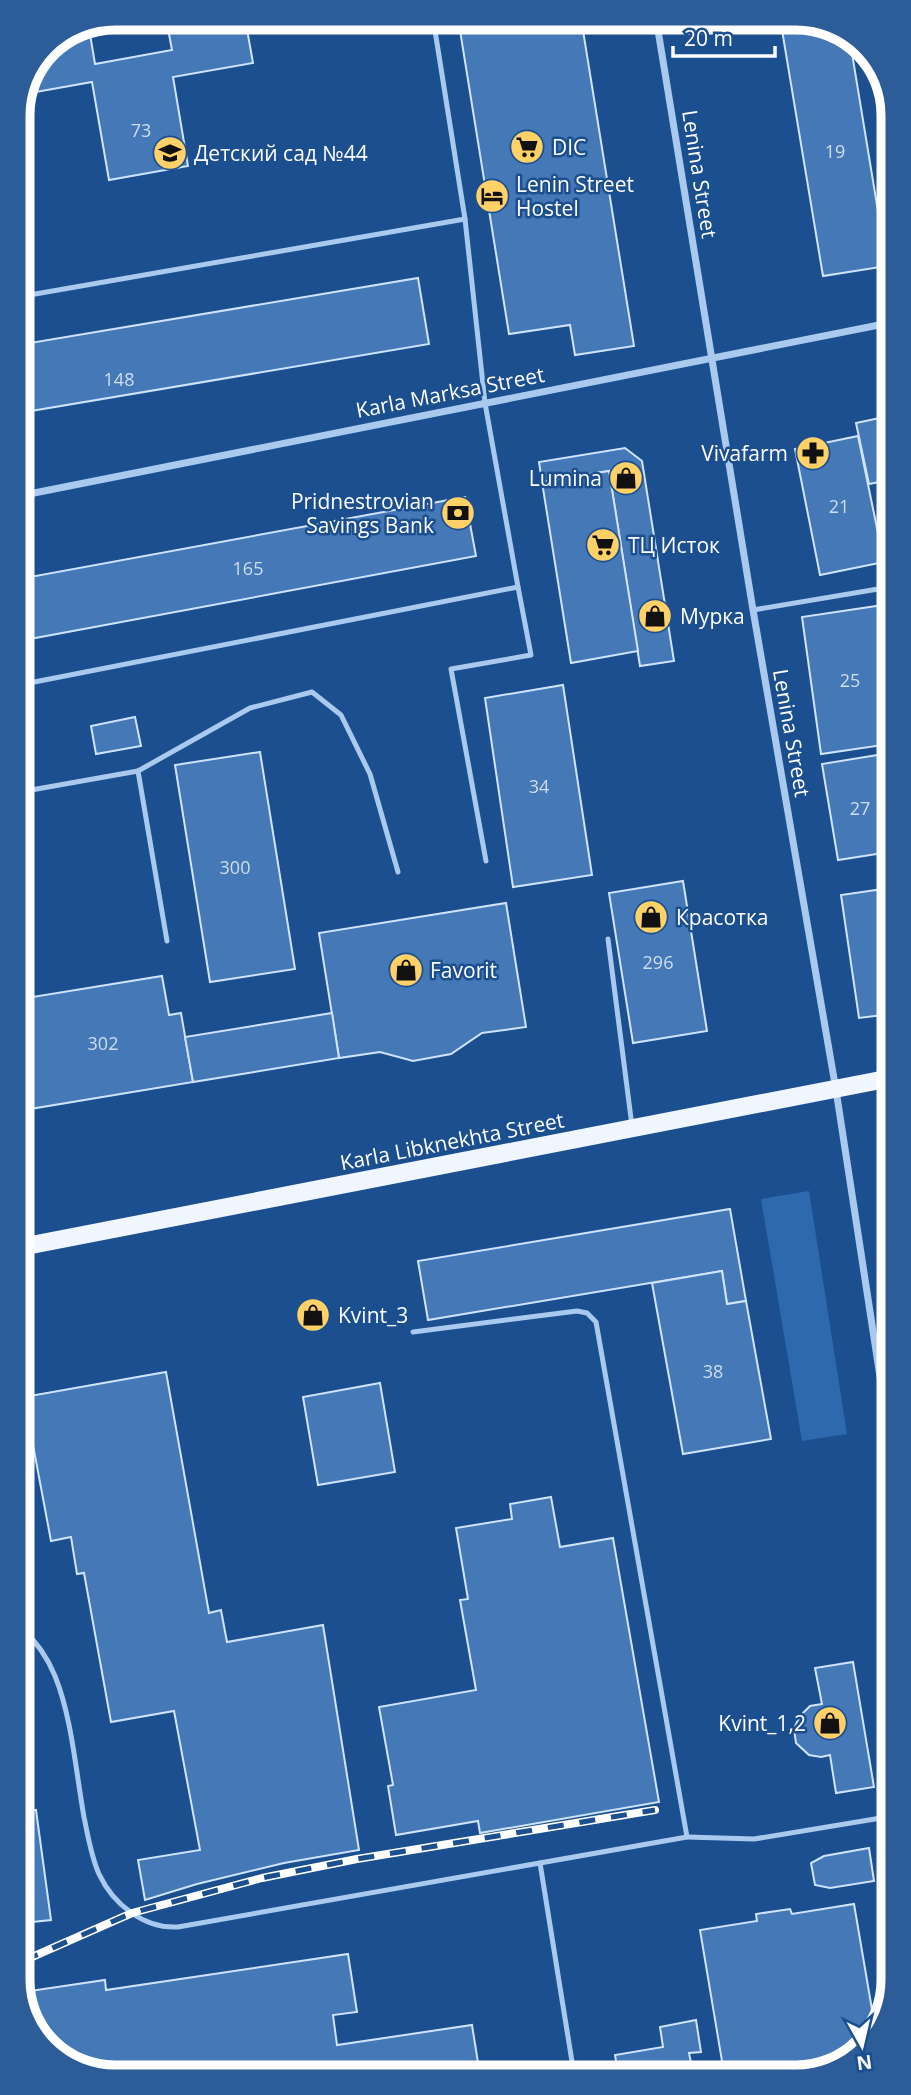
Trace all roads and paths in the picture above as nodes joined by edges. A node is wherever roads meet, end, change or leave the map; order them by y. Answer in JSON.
{"nodes":[{"id":1,"x":435,"y":30,"type":"edge"},
{"id":2,"x":658,"y":30,"type":"edge"},
{"id":3,"x":465,"y":219,"type":"junction"},
{"id":4,"x":30,"y":295,"type":"edge"},
{"id":5,"x":881,"y":325,"type":"edge"},
{"id":6,"x":712,"y":358,"type":"junction"},
{"id":7,"x":485,"y":403,"type":"junction"},
{"id":8,"x":30,"y":494,"type":"edge"},
{"id":9,"x":518,"y":587,"type":"junction"},
{"id":10,"x":881,"y":589,"type":"edge"},
{"id":11,"x":753,"y":610,"type":"junction"},
{"id":12,"x":30,"y":683,"type":"edge"},
{"id":13,"x":138,"y":771,"type":"junction"},
{"id":14,"x":30,"y":790,"type":"edge"},
{"id":15,"x":486,"y":861,"type":"dead end"},
{"id":16,"x":398,"y":872,"type":"dead end"},
{"id":17,"x":608,"y":939,"type":"dead end"},
{"id":18,"x":167,"y":941,"type":"dead end"},
{"id":19,"x":881,"y":1080,"type":"edge"},
{"id":20,"x":836,"y":1090,"type":"junction"},
{"id":21,"x":633,"y":1129,"type":"junction"},
{"id":22,"x":30,"y":1245,"type":"edge"},
{"id":23,"x":413,"y":1332,"type":"dead end"},
{"id":24,"x":881,"y":1383,"type":"edge"},
{"id":25,"x":30,"y":1638,"type":"edge"},
{"id":26,"x":881,"y":1818,"type":"edge"},
{"id":27,"x":687,"y":1837,"type":"junction"},
{"id":28,"x":540,"y":1863,"type":"junction"},
{"id":29,"x":573,"y":2065,"type":"edge"}],
"edges":[{"from":1,"to":3,"type":"lane"},
{"from":2,"to":6,"type":"street","name":"Lenina Street"},
{"from":3,"to":4,"type":"lane"},
{"from":3,"to":7,"type":"lane"},
{"from":5,"to":6,"type":"street","name":"Karla Marksa Street"},
{"from":6,"to":7,"type":"street","name":"Karla Marksa Street"},
{"from":6,"to":11,"type":"street","name":"Lenina Street"},
{"from":7,"to":8,"type":"street","name":"Karla Marksa Street"},
{"from":7,"to":9,"type":"lane"},
{"from":9,"to":12,"type":"lane"},
{"from":9,"to":15,"type":"lane"},
{"from":10,"to":11,"type":"lane"},
{"from":11,"to":20,"type":"street","name":"Lenina Street"},
{"from":13,"to":14,"type":"lane"},
{"from":13,"to":16,"type":"lane"},
{"from":13,"to":18,"type":"lane"},
{"from":17,"to":21,"type":"lane"},
{"from":19,"to":20,"type":"main road","name":"Karla Libknekhta Street"},
{"from":20,"to":21,"type":"main road","name":"Karla Libknekhta Street"},
{"from":20,"to":24,"type":"street","name":"Lenina Street"},
{"from":21,"to":22,"type":"main road","name":"Karla Libknekhta Street"},
{"from":23,"to":27,"type":"lane"},
{"from":25,"to":28,"type":"lane"},
{"from":26,"to":27,"type":"lane"},
{"from":27,"to":28,"type":"lane"},
{"from":28,"to":29,"type":"lane"}]}
